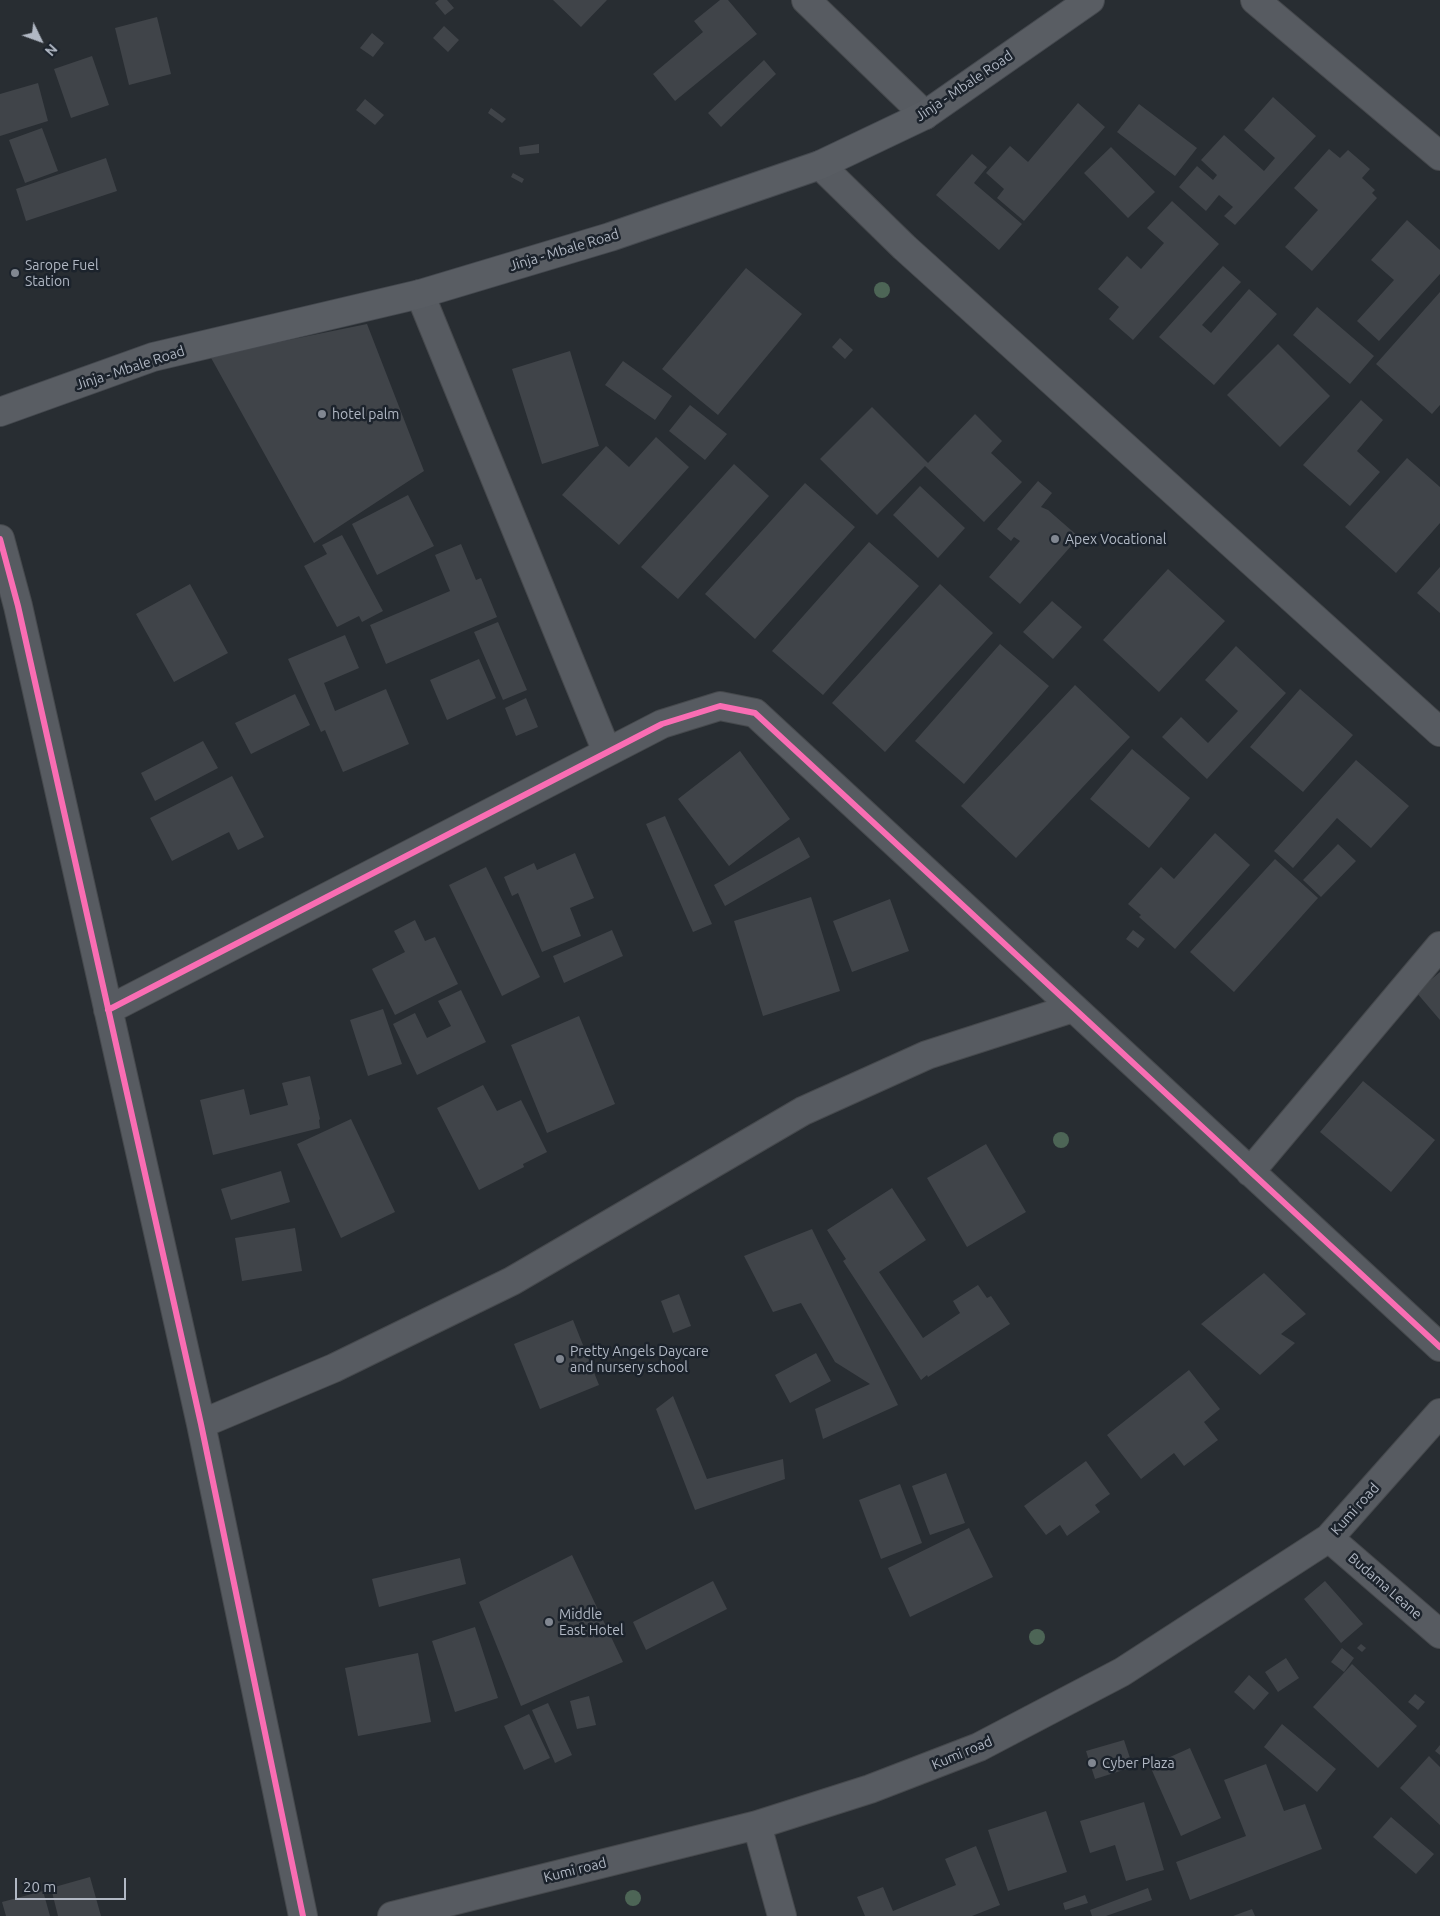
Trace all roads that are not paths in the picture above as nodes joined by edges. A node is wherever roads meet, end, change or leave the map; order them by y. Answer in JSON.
{"nodes":[{"id":1,"x":806,"y":0,"type":"edge"},
{"id":2,"x":1090,"y":0,"type":"edge"},
{"id":3,"x":1254,"y":0,"type":"edge"},
{"id":4,"x":924,"y":114,"type":"junction"},
{"id":5,"x":1440,"y":156,"type":"edge"},
{"id":6,"x":820,"y":165,"type":"junction"},
{"id":7,"x":420,"y":294,"type":"junction"},
{"id":8,"x":0,"y":412,"type":"edge"},
{"id":9,"x":0,"y":539,"type":"edge"},
{"id":10,"x":1440,"y":732,"type":"edge"},
{"id":11,"x":607,"y":752,"type":"junction"},
{"id":12,"x":1440,"y":946,"type":"edge"},
{"id":13,"x":1072,"y":1008,"type":"junction"},
{"id":14,"x":108,"y":1010,"type":"junction"},
{"id":15,"x":1250,"y":1172,"type":"junction"},
{"id":16,"x":1440,"y":1347,"type":"edge"},
{"id":17,"x":1440,"y":1413,"type":"edge"},
{"id":18,"x":201,"y":1424,"type":"junction"},
{"id":19,"x":1330,"y":1538,"type":"junction"},
{"id":20,"x":1440,"y":1634,"type":"edge"},
{"id":21,"x":757,"y":1825,"type":"junction"},
{"id":22,"x":303,"y":1916,"type":"edge"},
{"id":23,"x":392,"y":1916,"type":"edge"},
{"id":24,"x":782,"y":1916,"type":"edge"}],
"edges":[{"from":1,"to":4,"type":"street"},
{"from":2,"to":4,"type":"main road","name":"Jinja - Mbale Road"},
{"from":3,"to":5,"type":"street"},
{"from":4,"to":6,"type":"main road","name":"Jinja - Mbale Road"},
{"from":6,"to":7,"type":"main road","name":"Jinja - Mbale Road"},
{"from":6,"to":10,"type":"street"},
{"from":7,"to":8,"type":"main road","name":"Jinja - Mbale Road"},
{"from":7,"to":11,"type":"street"},
{"from":9,"to":14,"type":"street"},
{"from":11,"to":13,"type":"street"},
{"from":11,"to":14,"type":"street"},
{"from":12,"to":15,"type":"street"},
{"from":13,"to":15,"type":"street"},
{"from":13,"to":18,"type":"street"},
{"from":14,"to":18,"type":"street"},
{"from":15,"to":16,"type":"street"},
{"from":17,"to":19,"type":"street","name":"Kumi road"},
{"from":18,"to":22,"type":"street"},
{"from":19,"to":20,"type":"street","name":"Budama Leane"},
{"from":19,"to":21,"type":"street","name":"Kumi road"},
{"from":21,"to":23,"type":"street","name":"Kumi road"},
{"from":21,"to":24,"type":"street"}]}
